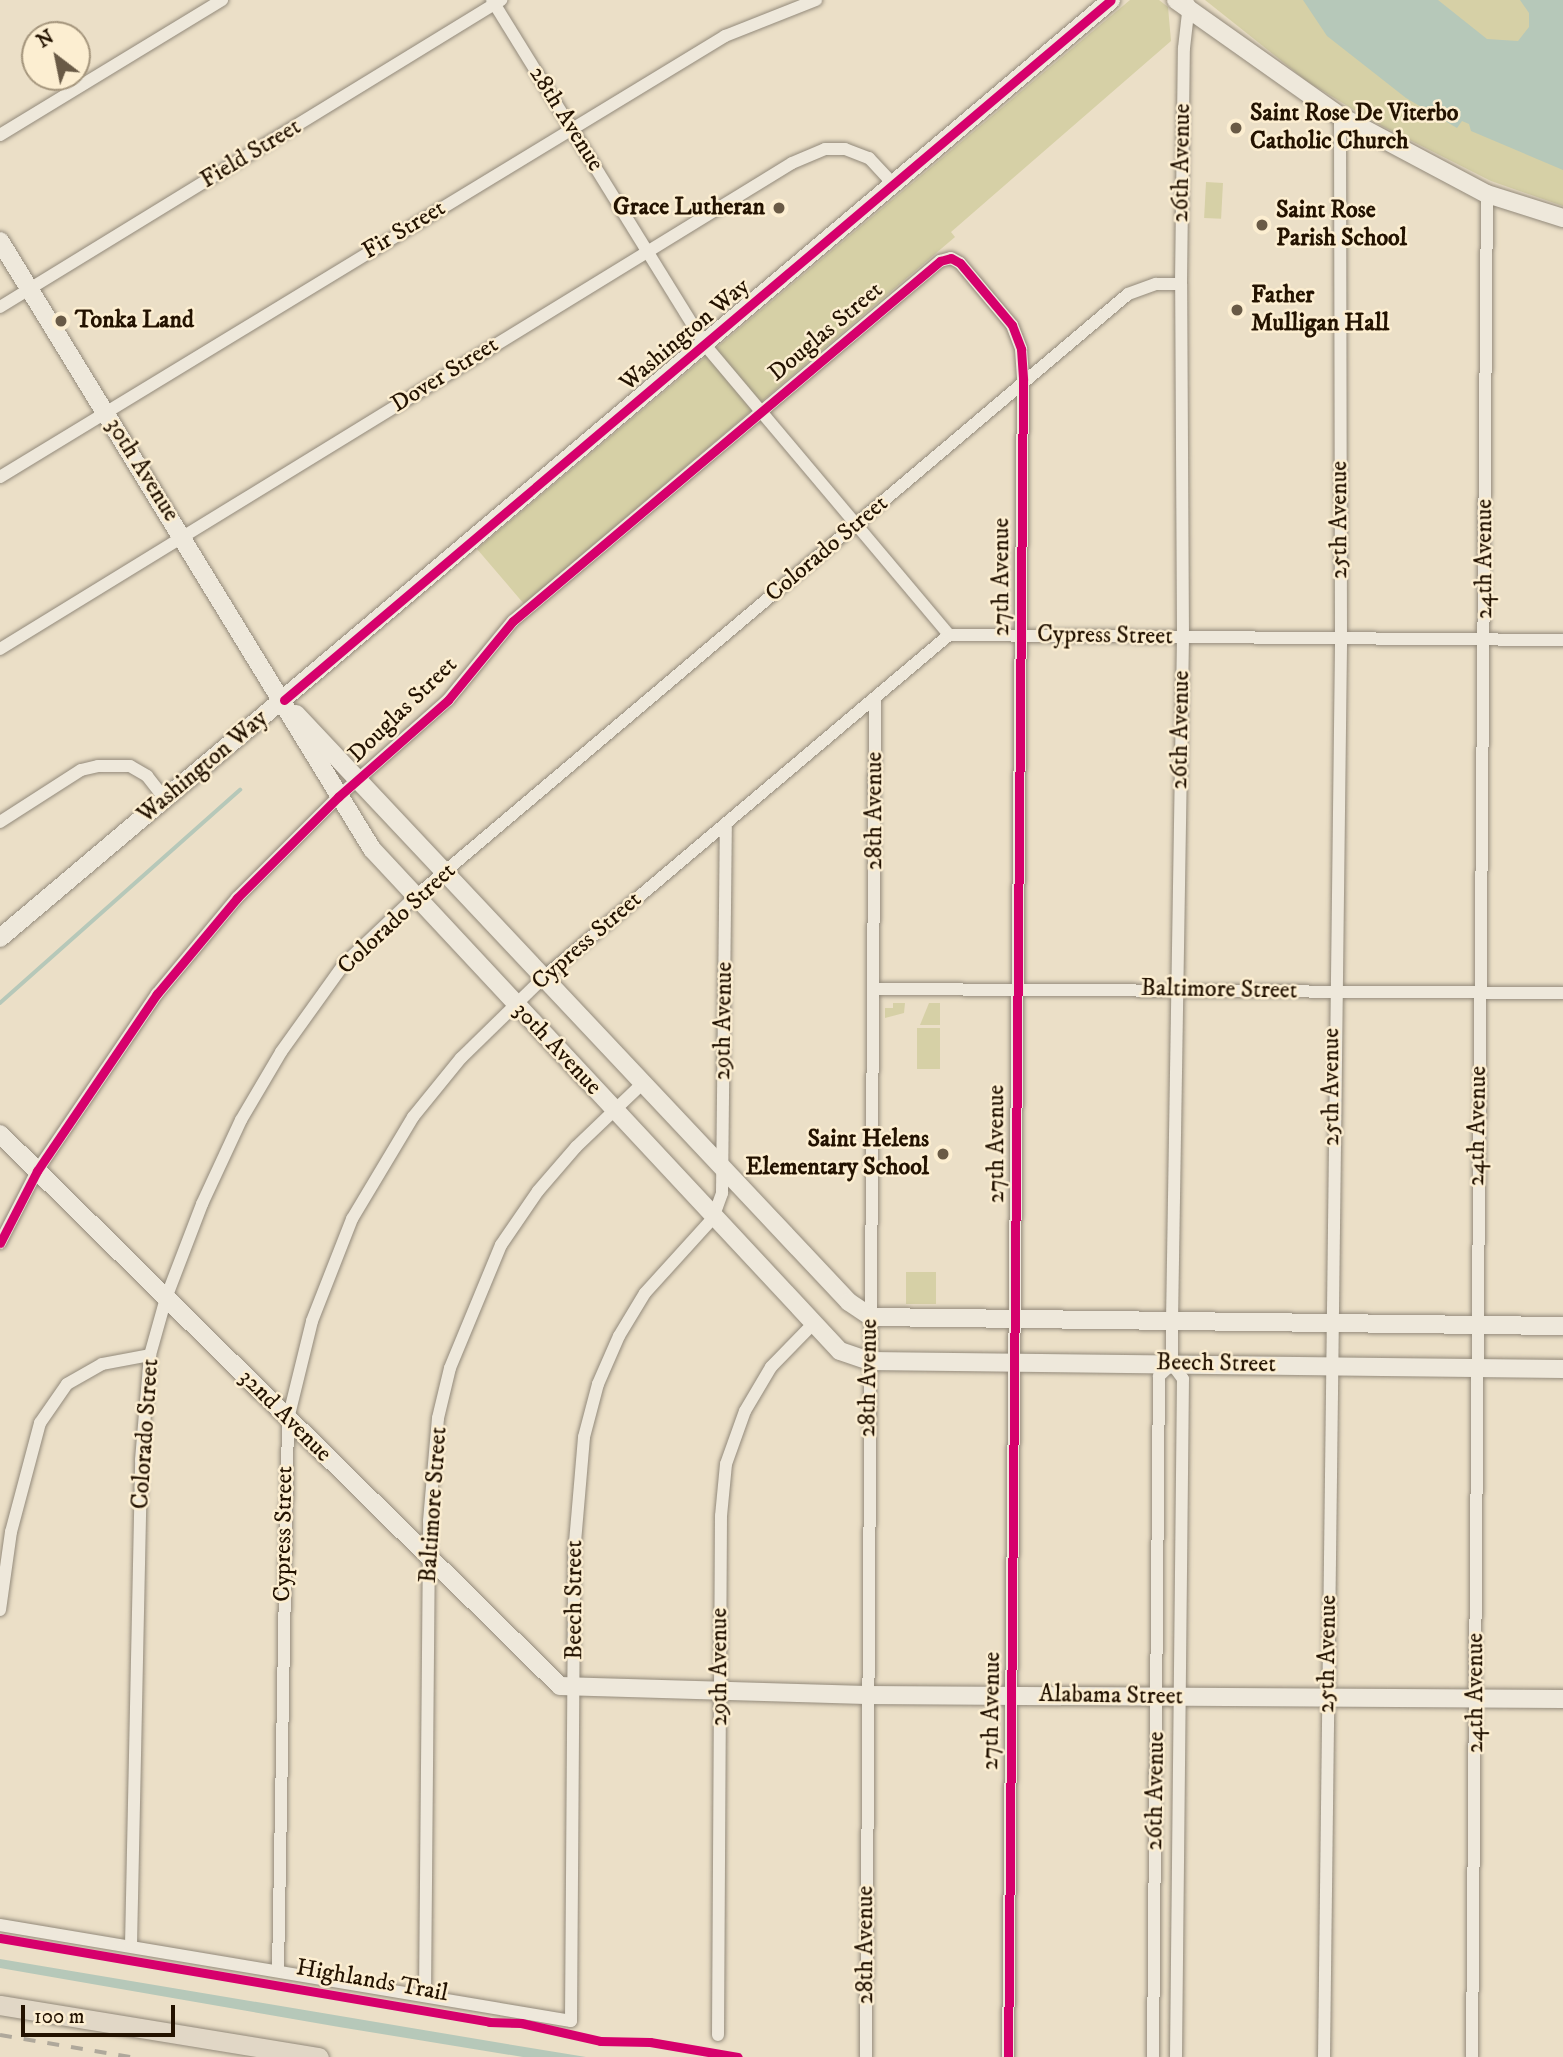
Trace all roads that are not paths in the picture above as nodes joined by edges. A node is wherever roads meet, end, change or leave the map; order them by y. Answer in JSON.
{"nodes":[{"id":1,"x":222,"y":0,"type":"edge"},
{"id":2,"x":816,"y":0,"type":"edge"},
{"id":3,"x":496,"y":1,"type":"edge"},
{"id":4,"x":1109,"y":1,"type":"edge"},
{"id":5,"x":1185,"y":4,"type":"edge"},
{"id":6,"x":1340,"y":116,"type":"junction"},
{"id":7,"x":570,"y":128,"type":"junction"},
{"id":8,"x":0,"y":135,"type":"edge"},
{"id":9,"x":892,"y":183,"type":"junction"},
{"id":10,"x":1487,"y":194,"type":"junction"},
{"id":11,"x":1563,"y":218,"type":"edge"},
{"id":12,"x":0,"y":241,"type":"edge"},
{"id":13,"x":648,"y":250,"type":"junction"},
{"id":14,"x":951,"y":258,"type":"joint"},
{"id":15,"x":1181,"y":284,"type":"junction"},
{"id":16,"x":30,"y":289,"type":"junction"},
{"id":17,"x":0,"y":307,"type":"edge"},
{"id":18,"x":705,"y":345,"type":"junction"},
{"id":19,"x":1023,"y":380,"type":"junction"},
{"id":20,"x":105,"y":412,"type":"junction"},
{"id":21,"x":761,"y":412,"type":"junction"},
{"id":22,"x":0,"y":477,"type":"edge"},
{"id":23,"x":857,"y":524,"type":"junction"},
{"id":24,"x":183,"y":537,"type":"junction"},
{"id":25,"x":1021,"y":634,"type":"junction"},
{"id":26,"x":949,"y":635,"type":"junction"},
{"id":27,"x":1341,"y":637,"type":"junction"},
{"id":28,"x":1183,"y":638,"type":"junction"},
{"id":29,"x":1485,"y":638,"type":"junction"},
{"id":30,"x":1563,"y":640,"type":"edge"},
{"id":31,"x":0,"y":649,"type":"edge"},
{"id":32,"x":875,"y":698,"type":"junction"},
{"id":33,"x":284,"y":700,"type":"junction"},
{"id":34,"x":358,"y":780,"type":"junction"},
{"id":35,"x":338,"y":797,"type":"junction"},
{"id":36,"x":164,"y":798,"type":"junction"},
{"id":37,"x":0,"y":821,"type":"edge"},
{"id":38,"x":726,"y":824,"type":"junction"},
{"id":39,"x":446,"y":870,"type":"junction"},
{"id":40,"x":416,"y":896,"type":"junction"},
{"id":41,"x":0,"y":938,"type":"edge"},
{"id":42,"x":545,"y":976,"type":"junction"},
{"id":43,"x":874,"y":989,"type":"junction"},
{"id":44,"x":1017,"y":989,"type":"junction"},
{"id":45,"x":1176,"y":989,"type":"junction"},
{"id":46,"x":1333,"y":990,"type":"junction"},
{"id":47,"x":1479,"y":992,"type":"junction"},
{"id":48,"x":1563,"y":993,"type":"edge"},
{"id":49,"x":514,"y":1004,"type":"junction"},
{"id":50,"x":645,"y":1081,"type":"junction"},
{"id":51,"x":614,"y":1109,"type":"junction"},
{"id":52,"x":0,"y":1134,"type":"edge"},
{"id":53,"x":722,"y":1164,"type":"junction"},
{"id":54,"x":37,"y":1171,"type":"junction"},
{"id":55,"x":713,"y":1218,"type":"junction"},
{"id":56,"x":0,"y":1243,"type":"edge"},
{"id":57,"x":166,"y":1298,"type":"junction"},
{"id":58,"x":871,"y":1317,"type":"junction"},
{"id":59,"x":1015,"y":1321,"type":"junction"},
{"id":60,"x":1172,"y":1322,"type":"junction"},
{"id":61,"x":1331,"y":1323,"type":"junction"},
{"id":62,"x":812,"y":1325,"type":"junction"},
{"id":63,"x":1476,"y":1325,"type":"junction"},
{"id":64,"x":1563,"y":1325,"type":"edge"},
{"id":65,"x":150,"y":1355,"type":"junction"},
{"id":66,"x":869,"y":1362,"type":"junction"},
{"id":67,"x":1014,"y":1362,"type":"junction"},
{"id":68,"x":1172,"y":1364,"type":"junction"},
{"id":69,"x":1331,"y":1365,"type":"junction"},
{"id":70,"x":1476,"y":1368,"type":"junction"},
{"id":71,"x":1563,"y":1369,"type":"edge"},
{"id":72,"x":288,"y":1419,"type":"junction"},
{"id":73,"x":428,"y":1559,"type":"junction"},
{"id":74,"x":0,"y":1610,"type":"edge"},
{"id":75,"x":575,"y":1689,"type":"junction"},
{"id":76,"x":720,"y":1692,"type":"junction"},
{"id":77,"x":866,"y":1695,"type":"junction"},
{"id":78,"x":1011,"y":1695,"type":"junction"},
{"id":79,"x":1477,"y":1696,"type":"junction"},
{"id":80,"x":1157,"y":1697,"type":"junction"},
{"id":81,"x":1182,"y":1697,"type":"junction"},
{"id":82,"x":1328,"y":1697,"type":"junction"},
{"id":83,"x":1563,"y":1699,"type":"edge"},
{"id":84,"x":0,"y":1925,"type":"edge"},
{"id":85,"x":131,"y":1946,"type":"junction"},
{"id":86,"x":278,"y":1971,"type":"junction"},
{"id":87,"x":425,"y":1996,"type":"junction"},
{"id":88,"x":0,"y":2005,"type":"edge"},
{"id":89,"x":718,"y":2035,"type":"dead end"},
{"id":90,"x":319,"y":2057,"type":"edge"},
{"id":91,"x":866,"y":2057,"type":"edge"},
{"id":92,"x":1008,"y":2057,"type":"edge"},
{"id":93,"x":1153,"y":2057,"type":"edge"},
{"id":94,"x":1176,"y":2057,"type":"edge"},
{"id":95,"x":1324,"y":2057,"type":"edge"},
{"id":96,"x":1472,"y":2057,"type":"edge"}],
"edges":[{"from":1,"to":8,"type":"street"},
{"from":2,"to":7,"type":"street","name":"Fir Street"},
{"from":3,"to":7,"type":"street","name":"28th Avenue"},
{"from":3,"to":16,"type":"street","name":"Field Street"},
{"from":4,"to":9,"type":"street","name":"Washington Way"},
{"from":5,"to":6,"type":"street"},
{"from":5,"to":15,"type":"street","name":"26th Avenue"},
{"from":6,"to":10,"type":"street"},
{"from":6,"to":27,"type":"street","name":"25th Avenue"},
{"from":7,"to":13,"type":"street","name":"28th Avenue"},
{"from":7,"to":20,"type":"street","name":"Fir Street"},
{"from":9,"to":13,"type":"street","name":"Dover Street"},
{"from":9,"to":18,"type":"street","name":"Washington Way"},
{"from":10,"to":11,"type":"street"},
{"from":10,"to":29,"type":"street","name":"24th Avenue"},
{"from":12,"to":16,"type":"street","name":"30th Avenue"},
{"from":13,"to":18,"type":"street","name":"28th Avenue"},
{"from":13,"to":24,"type":"street","name":"Dover Street"},
{"from":14,"to":19,"type":"street","name":"27th Avenue"},
{"from":14,"to":21,"type":"street","name":"Douglas Street"},
{"from":15,"to":19,"type":"street","name":"Colorado Street"},
{"from":15,"to":28,"type":"street","name":"26th Avenue"},
{"from":16,"to":17,"type":"street","name":"Field Street"},
{"from":16,"to":20,"type":"street","name":"30th Avenue"},
{"from":18,"to":21,"type":"street","name":"28th Avenue"},
{"from":18,"to":33,"type":"street","name":"Washington Way"},
{"from":19,"to":23,"type":"street","name":"Colorado Street"},
{"from":19,"to":25,"type":"street","name":"27th Avenue"},
{"from":20,"to":22,"type":"street","name":"Fir Street"},
{"from":20,"to":24,"type":"street","name":"30th Avenue"},
{"from":21,"to":23,"type":"street","name":"28th Avenue"},
{"from":21,"to":34,"type":"street","name":"Douglas Street"},
{"from":23,"to":26,"type":"street","name":"28th Avenue"},
{"from":23,"to":39,"type":"street","name":"Colorado Street"},
{"from":24,"to":31,"type":"street","name":"Dover Street"},
{"from":24,"to":33,"type":"street","name":"30th Avenue"},
{"from":25,"to":26,"type":"street","name":"Cypress Street"},
{"from":25,"to":28,"type":"street","name":"Cypress Street"},
{"from":25,"to":44,"type":"street","name":"27th Avenue"},
{"from":26,"to":32,"type":"street","name":"Cypress Street"},
{"from":27,"to":28,"type":"street","name":"Cypress Street"},
{"from":27,"to":29,"type":"street","name":"Cypress Street"},
{"from":27,"to":46,"type":"street","name":"25th Avenue"},
{"from":28,"to":45,"type":"street","name":"26th Avenue"},
{"from":29,"to":30,"type":"street","name":"Cypress Street"},
{"from":29,"to":47,"type":"street","name":"24th Avenue"},
{"from":32,"to":38,"type":"street","name":"Cypress Street"},
{"from":32,"to":43,"type":"street","name":"28th Avenue"},
{"from":33,"to":34,"type":"street","name":"30th Avenue"},
{"from":33,"to":35,"type":"street","name":"30th Avenue"},
{"from":33,"to":36,"type":"street","name":"Washington Way"},
{"from":34,"to":35,"type":"street","name":"Douglas Street"},
{"from":34,"to":39,"type":"street","name":"30th Avenue"},
{"from":35,"to":40,"type":"street","name":"30th Avenue"},
{"from":35,"to":54,"type":"street","name":"Douglas Street"},
{"from":36,"to":37,"type":"street"},
{"from":36,"to":41,"type":"street","name":"Washington Way"},
{"from":38,"to":42,"type":"street","name":"Cypress Street"},
{"from":38,"to":53,"type":"street","name":"29th Avenue"},
{"from":39,"to":40,"type":"street","name":"Colorado Street"},
{"from":39,"to":42,"type":"street","name":"30th Avenue"},
{"from":40,"to":49,"type":"street","name":"30th Avenue"},
{"from":40,"to":57,"type":"street","name":"Colorado Street"},
{"from":42,"to":49,"type":"street","name":"Cypress Street"},
{"from":42,"to":50,"type":"street","name":"30th Avenue"},
{"from":43,"to":44,"type":"street","name":"Baltimore Street"},
{"from":43,"to":58,"type":"street","name":"28th Avenue"},
{"from":44,"to":45,"type":"street","name":"Baltimore Street"},
{"from":44,"to":59,"type":"street","name":"27th Avenue"},
{"from":45,"to":46,"type":"street","name":"Baltimore Street"},
{"from":45,"to":60,"type":"street","name":"26th Avenue"},
{"from":46,"to":47,"type":"street","name":"Baltimore Street"},
{"from":46,"to":61,"type":"street","name":"25th Avenue"},
{"from":47,"to":48,"type":"street","name":"Baltimore Street"},
{"from":47,"to":63,"type":"street","name":"24th Avenue"},
{"from":49,"to":51,"type":"street","name":"30th Avenue"},
{"from":49,"to":72,"type":"street","name":"Cypress Street"},
{"from":50,"to":51,"type":"street","name":"Baltimore Street"},
{"from":50,"to":53,"type":"street","name":"30th Avenue"},
{"from":51,"to":55,"type":"street","name":"30th Avenue"},
{"from":51,"to":73,"type":"street","name":"Baltimore Street"},
{"from":52,"to":54,"type":"street","name":"32nd Avenue"},
{"from":53,"to":55,"type":"street","name":"29th Avenue"},
{"from":53,"to":58,"type":"street","name":"30th Avenue"},
{"from":54,"to":56,"type":"street","name":"Douglas Street"},
{"from":54,"to":57,"type":"street","name":"32nd Avenue"},
{"from":55,"to":62,"type":"street","name":"30th Avenue"},
{"from":55,"to":75,"type":"street","name":"Beech Street"},
{"from":57,"to":65,"type":"street","name":"Colorado Street"},
{"from":57,"to":72,"type":"street","name":"32nd Avenue"},
{"from":58,"to":59,"type":"street","name":"Beech Street"},
{"from":58,"to":66,"type":"street","name":"28th Avenue"},
{"from":59,"to":60,"type":"street","name":"Beech Street"},
{"from":59,"to":67,"type":"street","name":"27th Avenue"},
{"from":60,"to":61,"type":"street","name":"Beech Street"},
{"from":60,"to":68,"type":"street","name":"26th Avenue"},
{"from":61,"to":63,"type":"street","name":"Beech Street"},
{"from":61,"to":69,"type":"street","name":"25th Avenue"},
{"from":62,"to":66,"type":"street","name":"30th Avenue"},
{"from":62,"to":76,"type":"street","name":"29th Avenue"},
{"from":63,"to":64,"type":"street","name":"Beech Street"},
{"from":63,"to":70,"type":"street","name":"24th Avenue"},
{"from":65,"to":74,"type":"street"},
{"from":65,"to":85,"type":"street","name":"Colorado Street"},
{"from":66,"to":67,"type":"street","name":"Beech Street"},
{"from":66,"to":77,"type":"street","name":"28th Avenue"},
{"from":67,"to":68,"type":"street","name":"Beech Street"},
{"from":67,"to":78,"type":"street","name":"27th Avenue"},
{"from":68,"to":69,"type":"street","name":"Beech Street"},
{"from":68,"to":80,"type":"street","name":"26th Avenue"},
{"from":68,"to":81,"type":"street","name":"26th Avenue"},
{"from":69,"to":70,"type":"street","name":"Beech Street"},
{"from":69,"to":82,"type":"street","name":"25th Avenue"},
{"from":70,"to":71,"type":"street","name":"Beech Street"},
{"from":70,"to":79,"type":"street","name":"24th Avenue"},
{"from":72,"to":73,"type":"street","name":"32nd Avenue"},
{"from":72,"to":86,"type":"street","name":"Cypress Street"},
{"from":73,"to":75,"type":"street","name":"32nd Avenue"},
{"from":73,"to":87,"type":"street","name":"Baltimore Street"},
{"from":75,"to":76,"type":"street","name":"Alabama Street"},
{"from":75,"to":87,"type":"street","name":"Beech Street"},
{"from":76,"to":77,"type":"street","name":"Alabama Street"},
{"from":76,"to":89,"type":"street","name":"29th Avenue"},
{"from":77,"to":78,"type":"street","name":"Alabama Street"},
{"from":77,"to":91,"type":"street","name":"28th Avenue"},
{"from":78,"to":80,"type":"street","name":"Alabama Street"},
{"from":78,"to":92,"type":"street","name":"27th Avenue"},
{"from":79,"to":82,"type":"street","name":"Alabama Street"},
{"from":79,"to":83,"type":"street","name":"Alabama Street"},
{"from":79,"to":96,"type":"street","name":"24th Avenue"},
{"from":80,"to":81,"type":"street","name":"Alabama Street"},
{"from":80,"to":93,"type":"street","name":"26th Avenue"},
{"from":81,"to":82,"type":"street","name":"Alabama Street"},
{"from":81,"to":94,"type":"street","name":"26th Avenue"},
{"from":82,"to":95,"type":"street","name":"25th Avenue"},
{"from":84,"to":85,"type":"street"},
{"from":85,"to":86,"type":"street"},
{"from":86,"to":87,"type":"street"},
{"from":88,"to":90,"type":"main road"}]}
